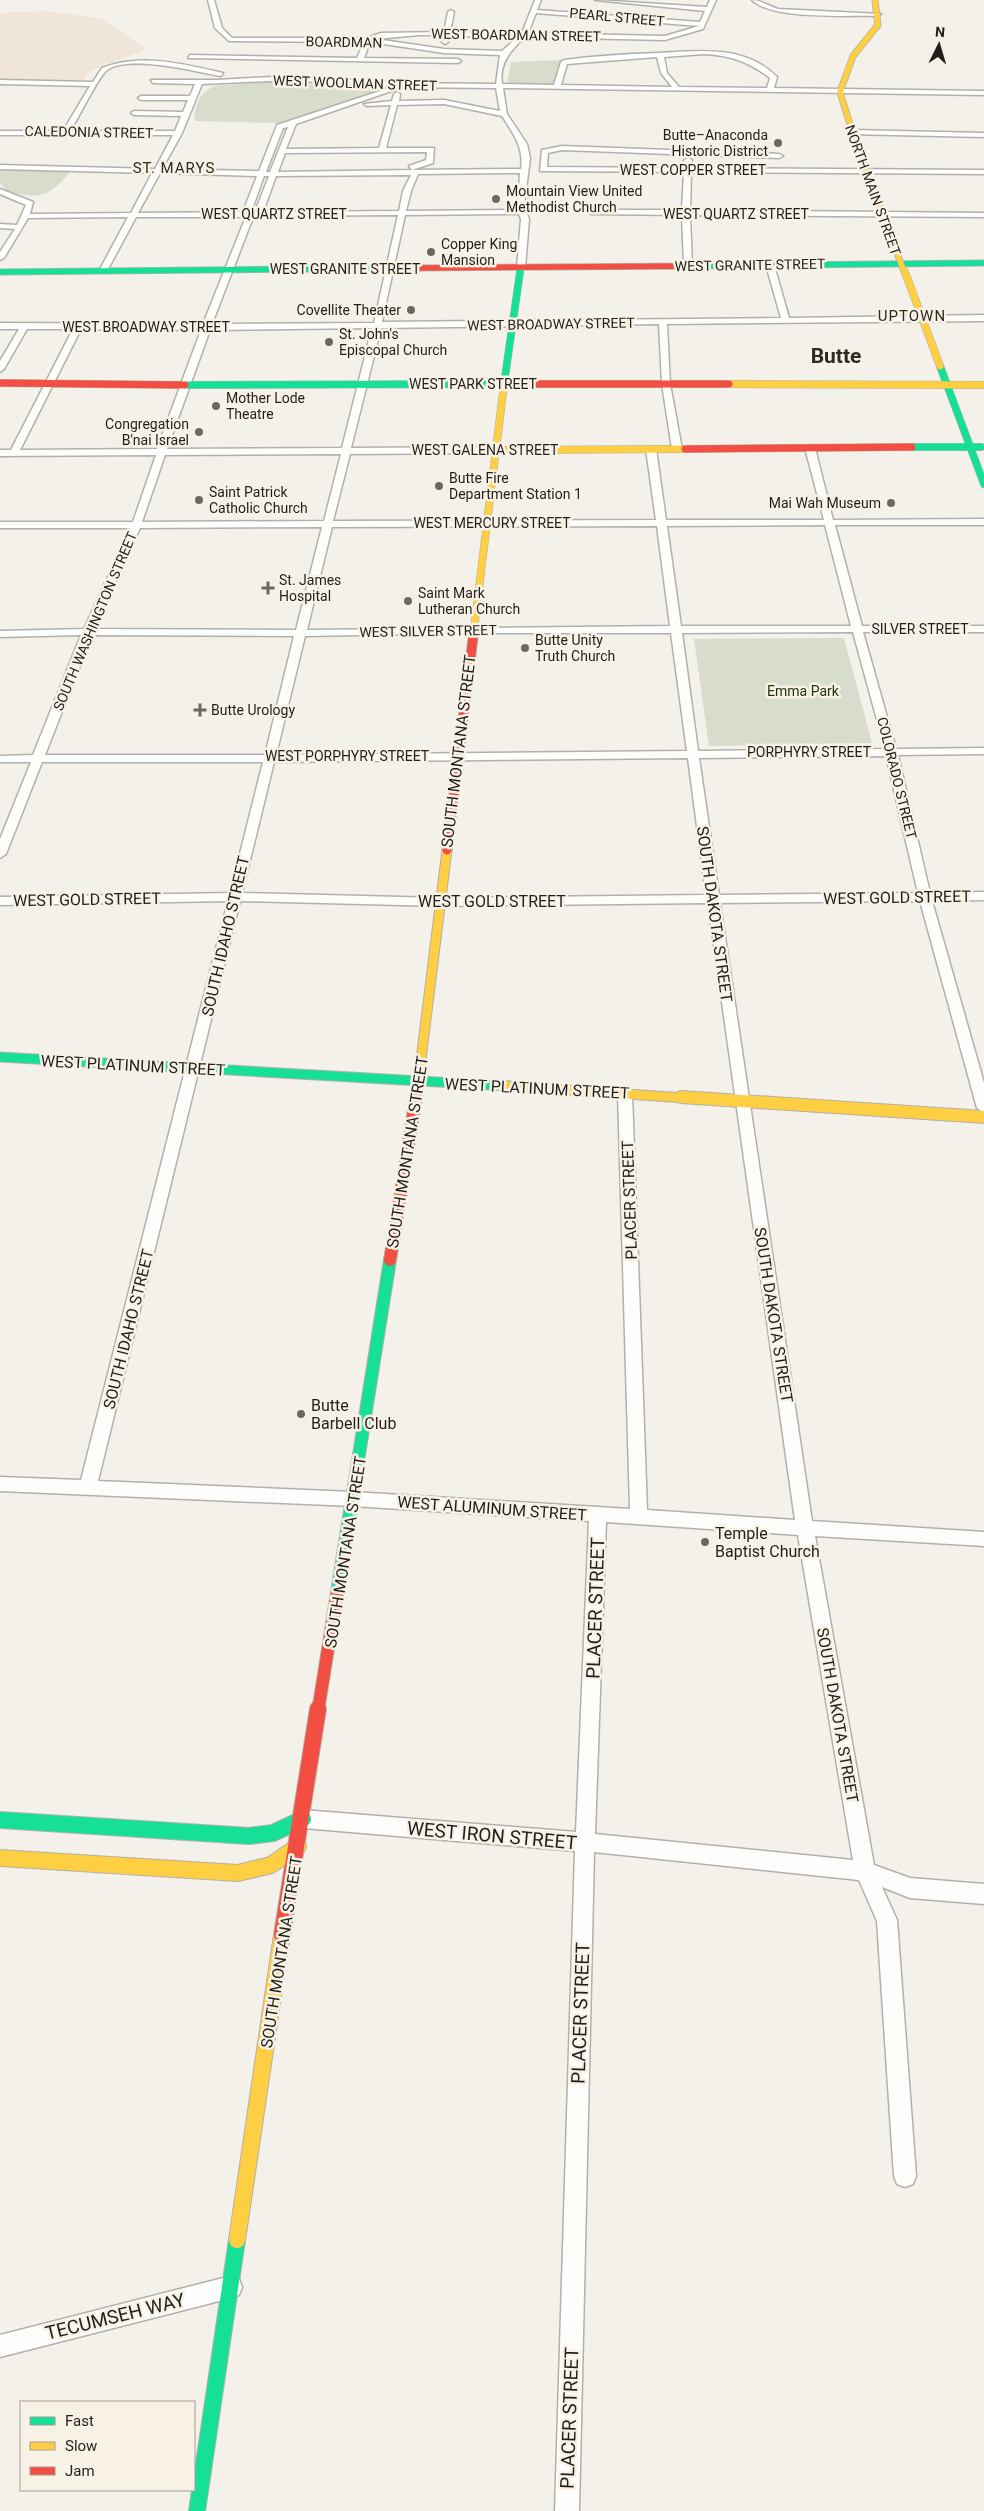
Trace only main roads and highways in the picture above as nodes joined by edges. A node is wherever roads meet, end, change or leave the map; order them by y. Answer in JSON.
{"nodes":[{"id":1,"x":876,"y":0,"type":"edge"},
{"id":2,"x":984,"y":263,"type":"edge"},
{"id":3,"x":900,"y":264,"type":"junction"},
{"id":4,"x":521,"y":268,"type":"junction"},
{"id":5,"x":0,"y":272,"type":"edge"},
{"id":6,"x":0,"y":383,"type":"edge"},
{"id":7,"x":504,"y":384,"type":"junction"},
{"id":8,"x":947,"y":384,"type":"junction"},
{"id":9,"x":984,"y":385,"type":"edge"},
{"id":10,"x":984,"y":447,"type":"edge"},
{"id":11,"x":969,"y":448,"type":"junction"},
{"id":12,"x":495,"y":450,"type":"junction"},
{"id":13,"x":984,"y":484,"type":"edge"},
{"id":14,"x":0,"y":1057,"type":"edge"},
{"id":15,"x":419,"y":1081,"type":"junction"},
{"id":16,"x":984,"y":1117,"type":"edge"},
{"id":17,"x":302,"y":1819,"type":"junction"},
{"id":18,"x":0,"y":1820,"type":"edge"},
{"id":19,"x":298,"y":1846,"type":"junction"},
{"id":20,"x":0,"y":1858,"type":"edge"},
{"id":21,"x":197,"y":2511,"type":"edge"}],
"edges":[{"from":1,"to":3,"type":"main road","name":"NORTH MAIN STREET"},
{"from":2,"to":3,"type":"main road","name":"WEST GRANITE STREET"},
{"from":3,"to":4,"type":"main road","name":"WEST GRANITE STREET"},
{"from":3,"to":8,"type":"main road","name":"NORTH MAIN STREET"},
{"from":4,"to":5,"type":"main road","name":"WEST GRANITE STREET"},
{"from":4,"to":7,"type":"main road","name":"SOUTH MONTANA STREET"},
{"from":6,"to":7,"type":"main road","name":"WEST PARK STREET"},
{"from":7,"to":8,"type":"main road","name":"WEST PARK STREET"},
{"from":7,"to":12,"type":"main road","name":"SOUTH MONTANA STREET"},
{"from":8,"to":9,"type":"main road","name":"WEST PARK STREET"},
{"from":8,"to":11,"type":"main road","name":"NORTH MAIN STREET"},
{"from":10,"to":11,"type":"main road","name":"WEST GALENA STREET"},
{"from":11,"to":12,"type":"main road","name":"WEST GALENA STREET"},
{"from":11,"to":13,"type":"main road","name":"NORTH MAIN STREET"},
{"from":12,"to":15,"type":"main road","name":"SOUTH MONTANA STREET"},
{"from":14,"to":15,"type":"main road","name":"WEST PLATINUM STREET"},
{"from":15,"to":16,"type":"main road","name":"WEST PLATINUM STREET"},
{"from":15,"to":17,"type":"main road","name":"SOUTH MONTANA STREET"},
{"from":17,"to":18,"type":"main road","name":"WEST IRON STREET"},
{"from":17,"to":19,"type":"main road","name":"SOUTH MONTANA STREET"},
{"from":19,"to":20,"type":"main road"},
{"from":19,"to":21,"type":"main road","name":"SOUTH MONTANA STREET"}]}
